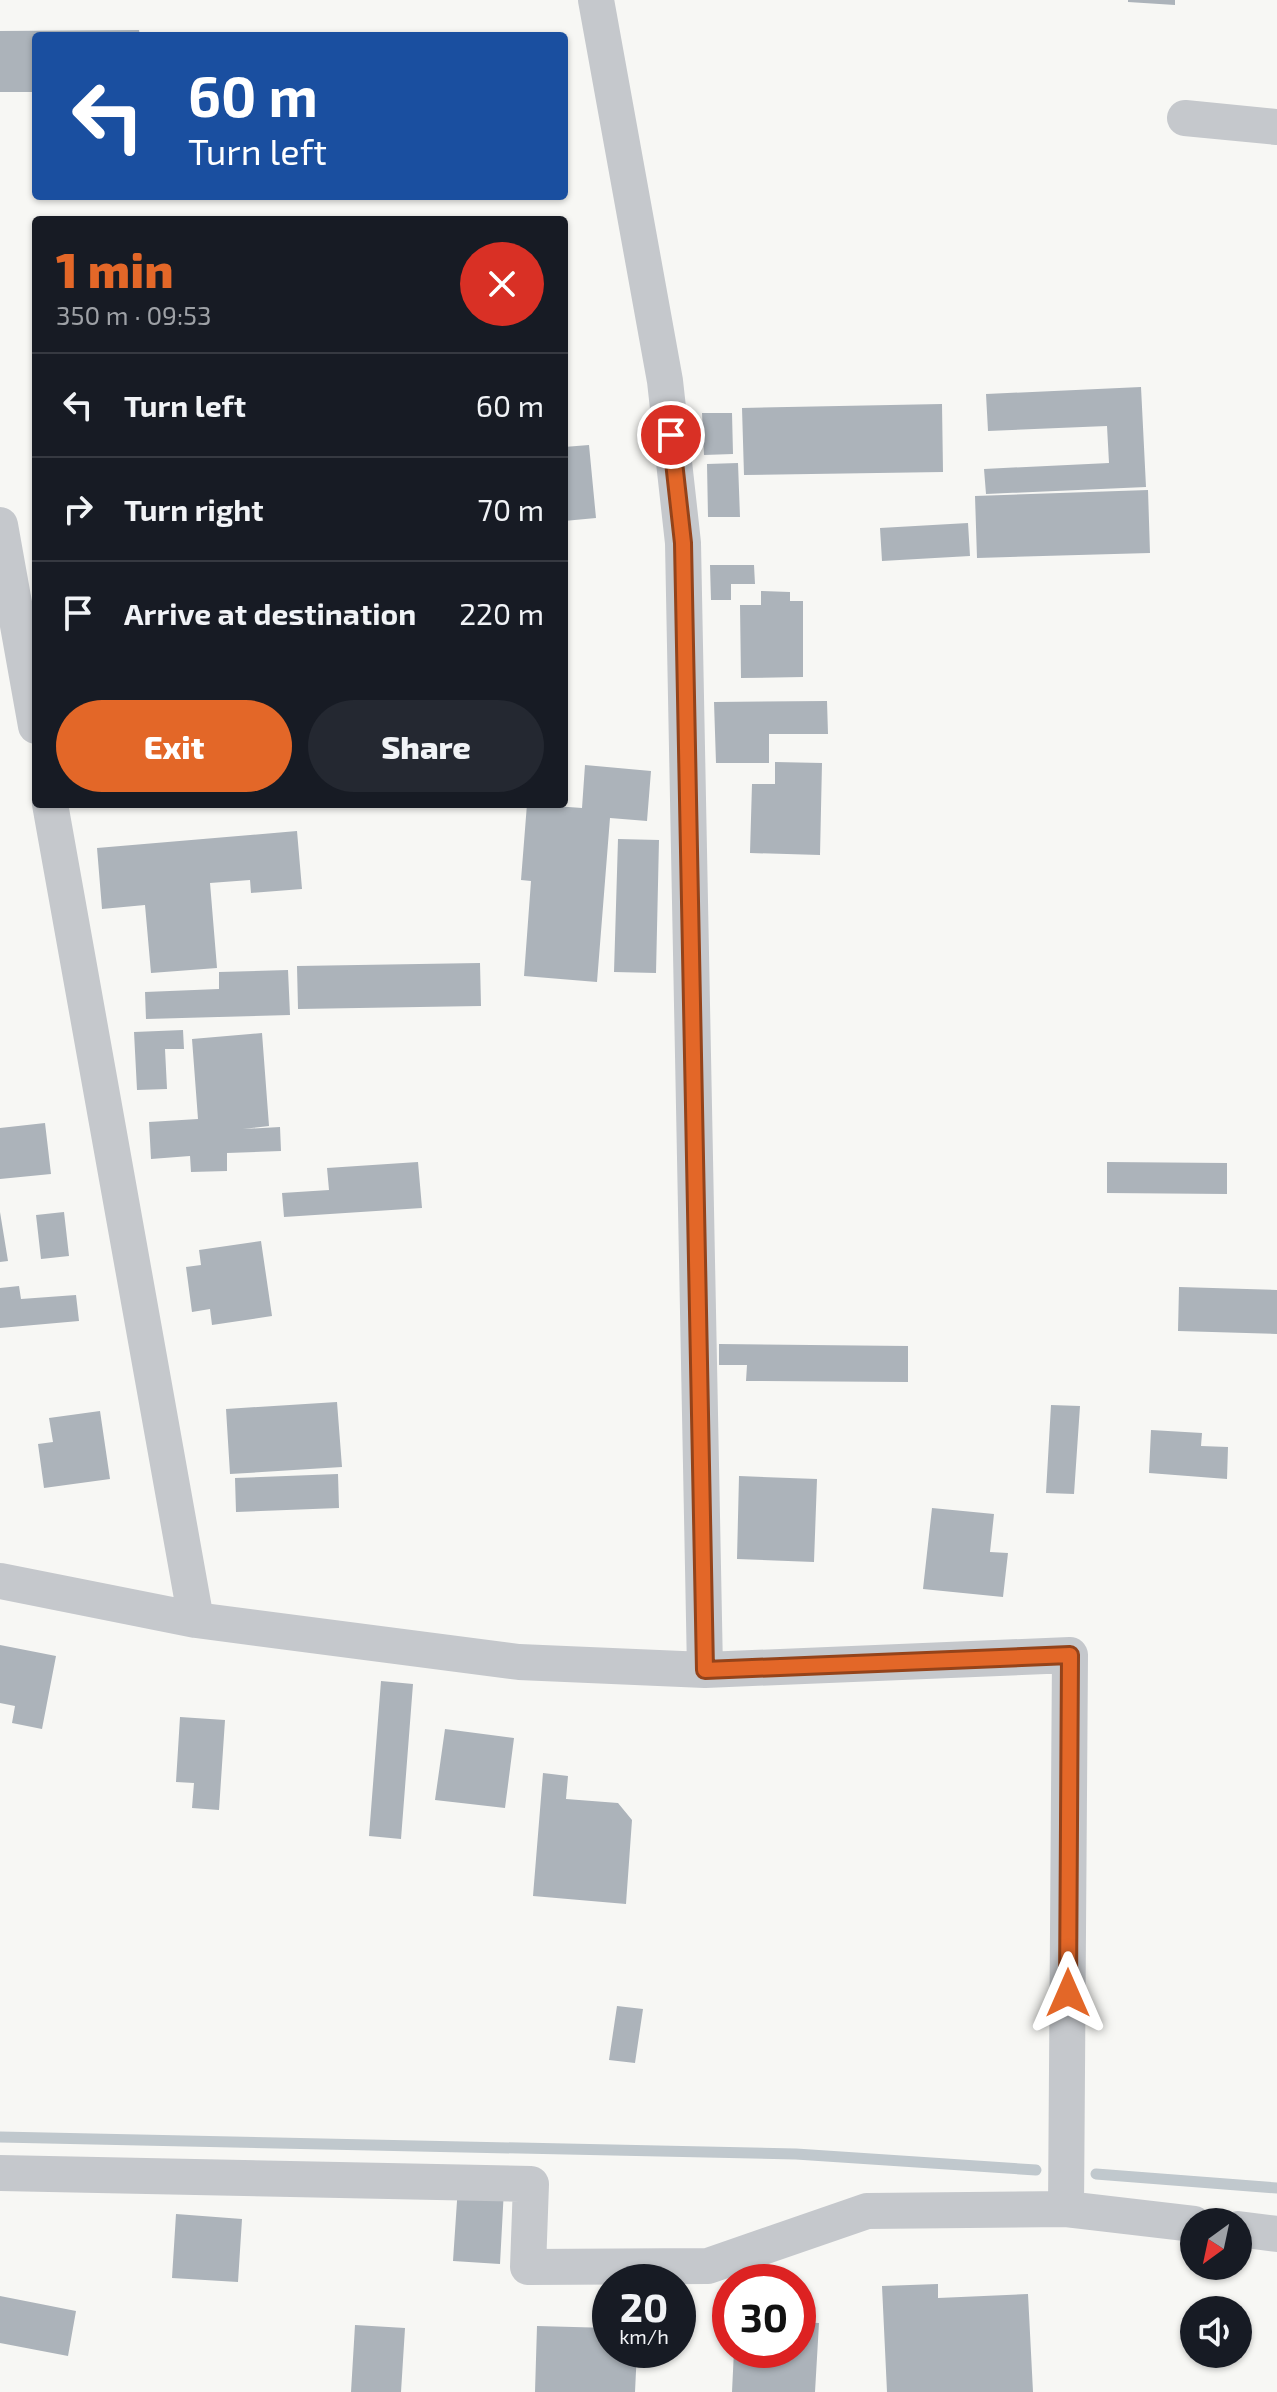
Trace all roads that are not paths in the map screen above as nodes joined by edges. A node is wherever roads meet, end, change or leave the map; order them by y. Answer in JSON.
{"nodes":[{"id":1,"x":596,"y":0,"type":"edge"},
{"id":2,"x":1185,"y":118,"type":"dead end"},
{"id":3,"x":1277,"y":127,"type":"edge"},
{"id":4,"x":0,"y":525,"type":"edge"},
{"id":5,"x":32,"y":704,"type":"edge"},
{"id":6,"x":51,"y":808,"type":"edge"},
{"id":7,"x":0,"y":1581,"type":"edge"},
{"id":8,"x":196,"y":1620,"type":"junction"},
{"id":9,"x":705,"y":1670,"type":"junction"},
{"id":10,"x":0,"y":2173,"type":"edge"},
{"id":11,"x":1066,"y":2209,"type":"junction"},
{"id":12,"x":1180,"y":2222,"type":"edge"},
{"id":13,"x":1252,"y":2231,"type":"edge"},
{"id":14,"x":1277,"y":2234,"type":"edge"}],
"edges":[{"from":1,"to":9,"type":"street"},
{"from":2,"to":3,"type":"street"},
{"from":4,"to":5,"type":"street"},
{"from":6,"to":8,"type":"street"},
{"from":7,"to":8,"type":"street"},
{"from":8,"to":9,"type":"street"},
{"from":9,"to":11,"type":"street"},
{"from":10,"to":11,"type":"street"},
{"from":11,"to":12,"type":"street"},
{"from":13,"to":14,"type":"street"}]}
